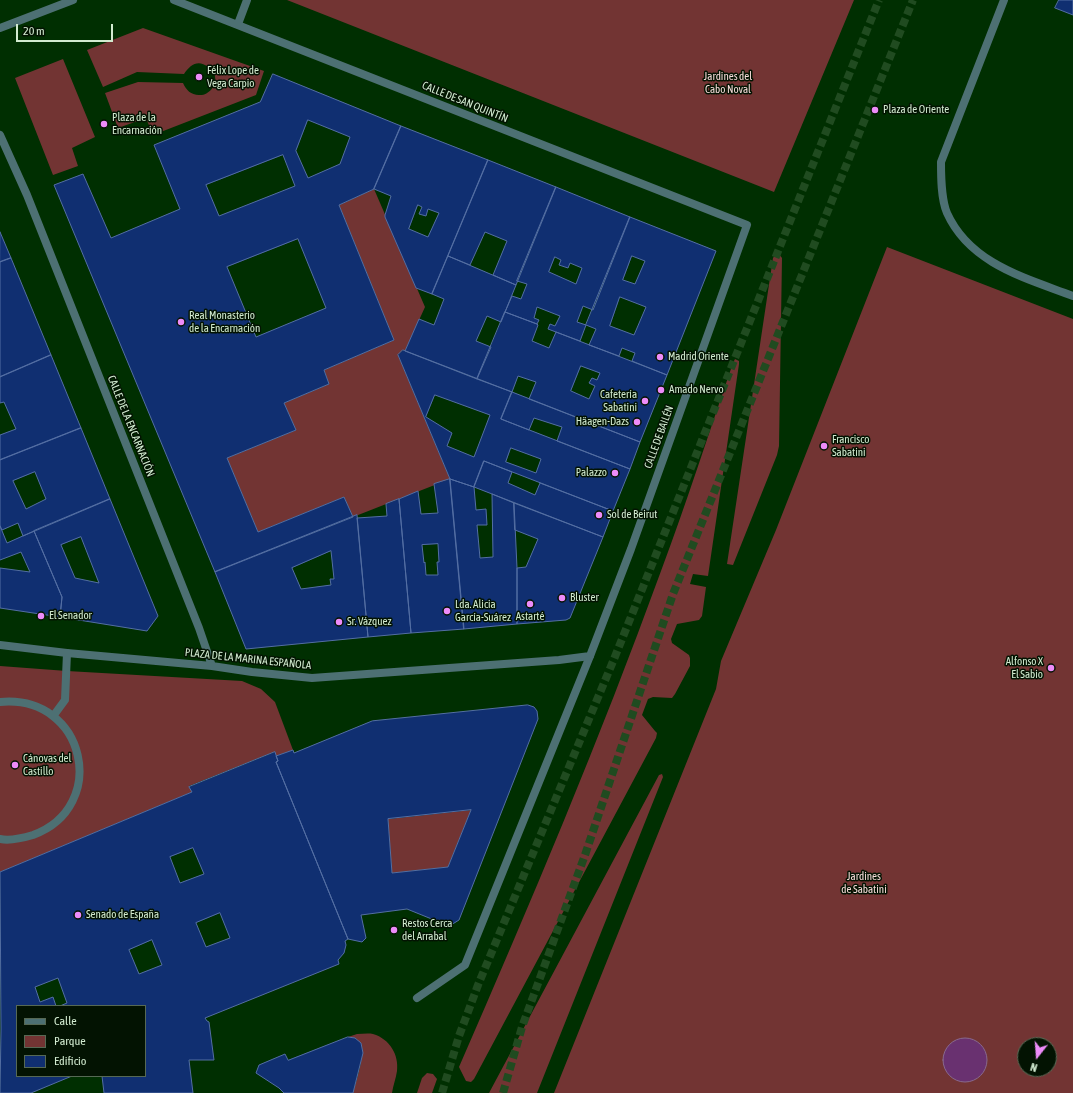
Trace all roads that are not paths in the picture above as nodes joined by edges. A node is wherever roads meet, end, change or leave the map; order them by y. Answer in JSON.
{"nodes":[{"id":1,"x":73,"y":0,"type":"edge"},
{"id":2,"x":174,"y":0,"type":"edge"},
{"id":3,"x":247,"y":0,"type":"edge"},
{"id":4,"x":1004,"y":0,"type":"edge"},
{"id":5,"x":238,"y":24,"type":"junction"},
{"id":6,"x":0,"y":28,"type":"edge"},
{"id":7,"x":0,"y":135,"type":"edge"},
{"id":8,"x":747,"y":225,"type":"joint"},
{"id":9,"x":1073,"y":296,"type":"edge"},
{"id":10,"x":0,"y":645,"type":"edge"},
{"id":11,"x":67,"y":653,"type":"junction"},
{"id":12,"x":590,"y":656,"type":"junction"},
{"id":13,"x":212,"y":666,"type":"junction"},
{"id":14,"x":0,"y":702,"type":"edge"},
{"id":15,"x":54,"y":715,"type":"junction"},
{"id":16,"x":0,"y":839,"type":"edge"},
{"id":17,"x":417,"y":998,"type":"dead end"}],
"edges":[{"from":1,"to":6,"type":"street"},
{"from":2,"to":5,"type":"street","name":"CALLE DE SAN QUINTÍN"},
{"from":3,"to":5,"type":"street"},
{"from":4,"to":9,"type":"street"},
{"from":5,"to":8,"type":"street","name":"CALLE DE SAN QUINTÍN"},
{"from":7,"to":13,"type":"street","name":"CALLE DE LA ENCARNACIÓN"},
{"from":8,"to":12,"type":"street","name":"CALLE DE BAILÉN"},
{"from":10,"to":11,"type":"street","name":"PLAZA DE LA MARINA ESPAÑOLA"},
{"from":11,"to":13,"type":"street","name":"PLAZA DE LA MARINA ESPAÑOLA"},
{"from":11,"to":15,"type":"street"},
{"from":12,"to":13,"type":"street","name":"PLAZA DE LA MARINA ESPAÑOLA"},
{"from":12,"to":17,"type":"street","name":"CALLE DE BAILÉN"},
{"from":14,"to":15,"type":"street"},
{"from":15,"to":16,"type":"street"}]}
